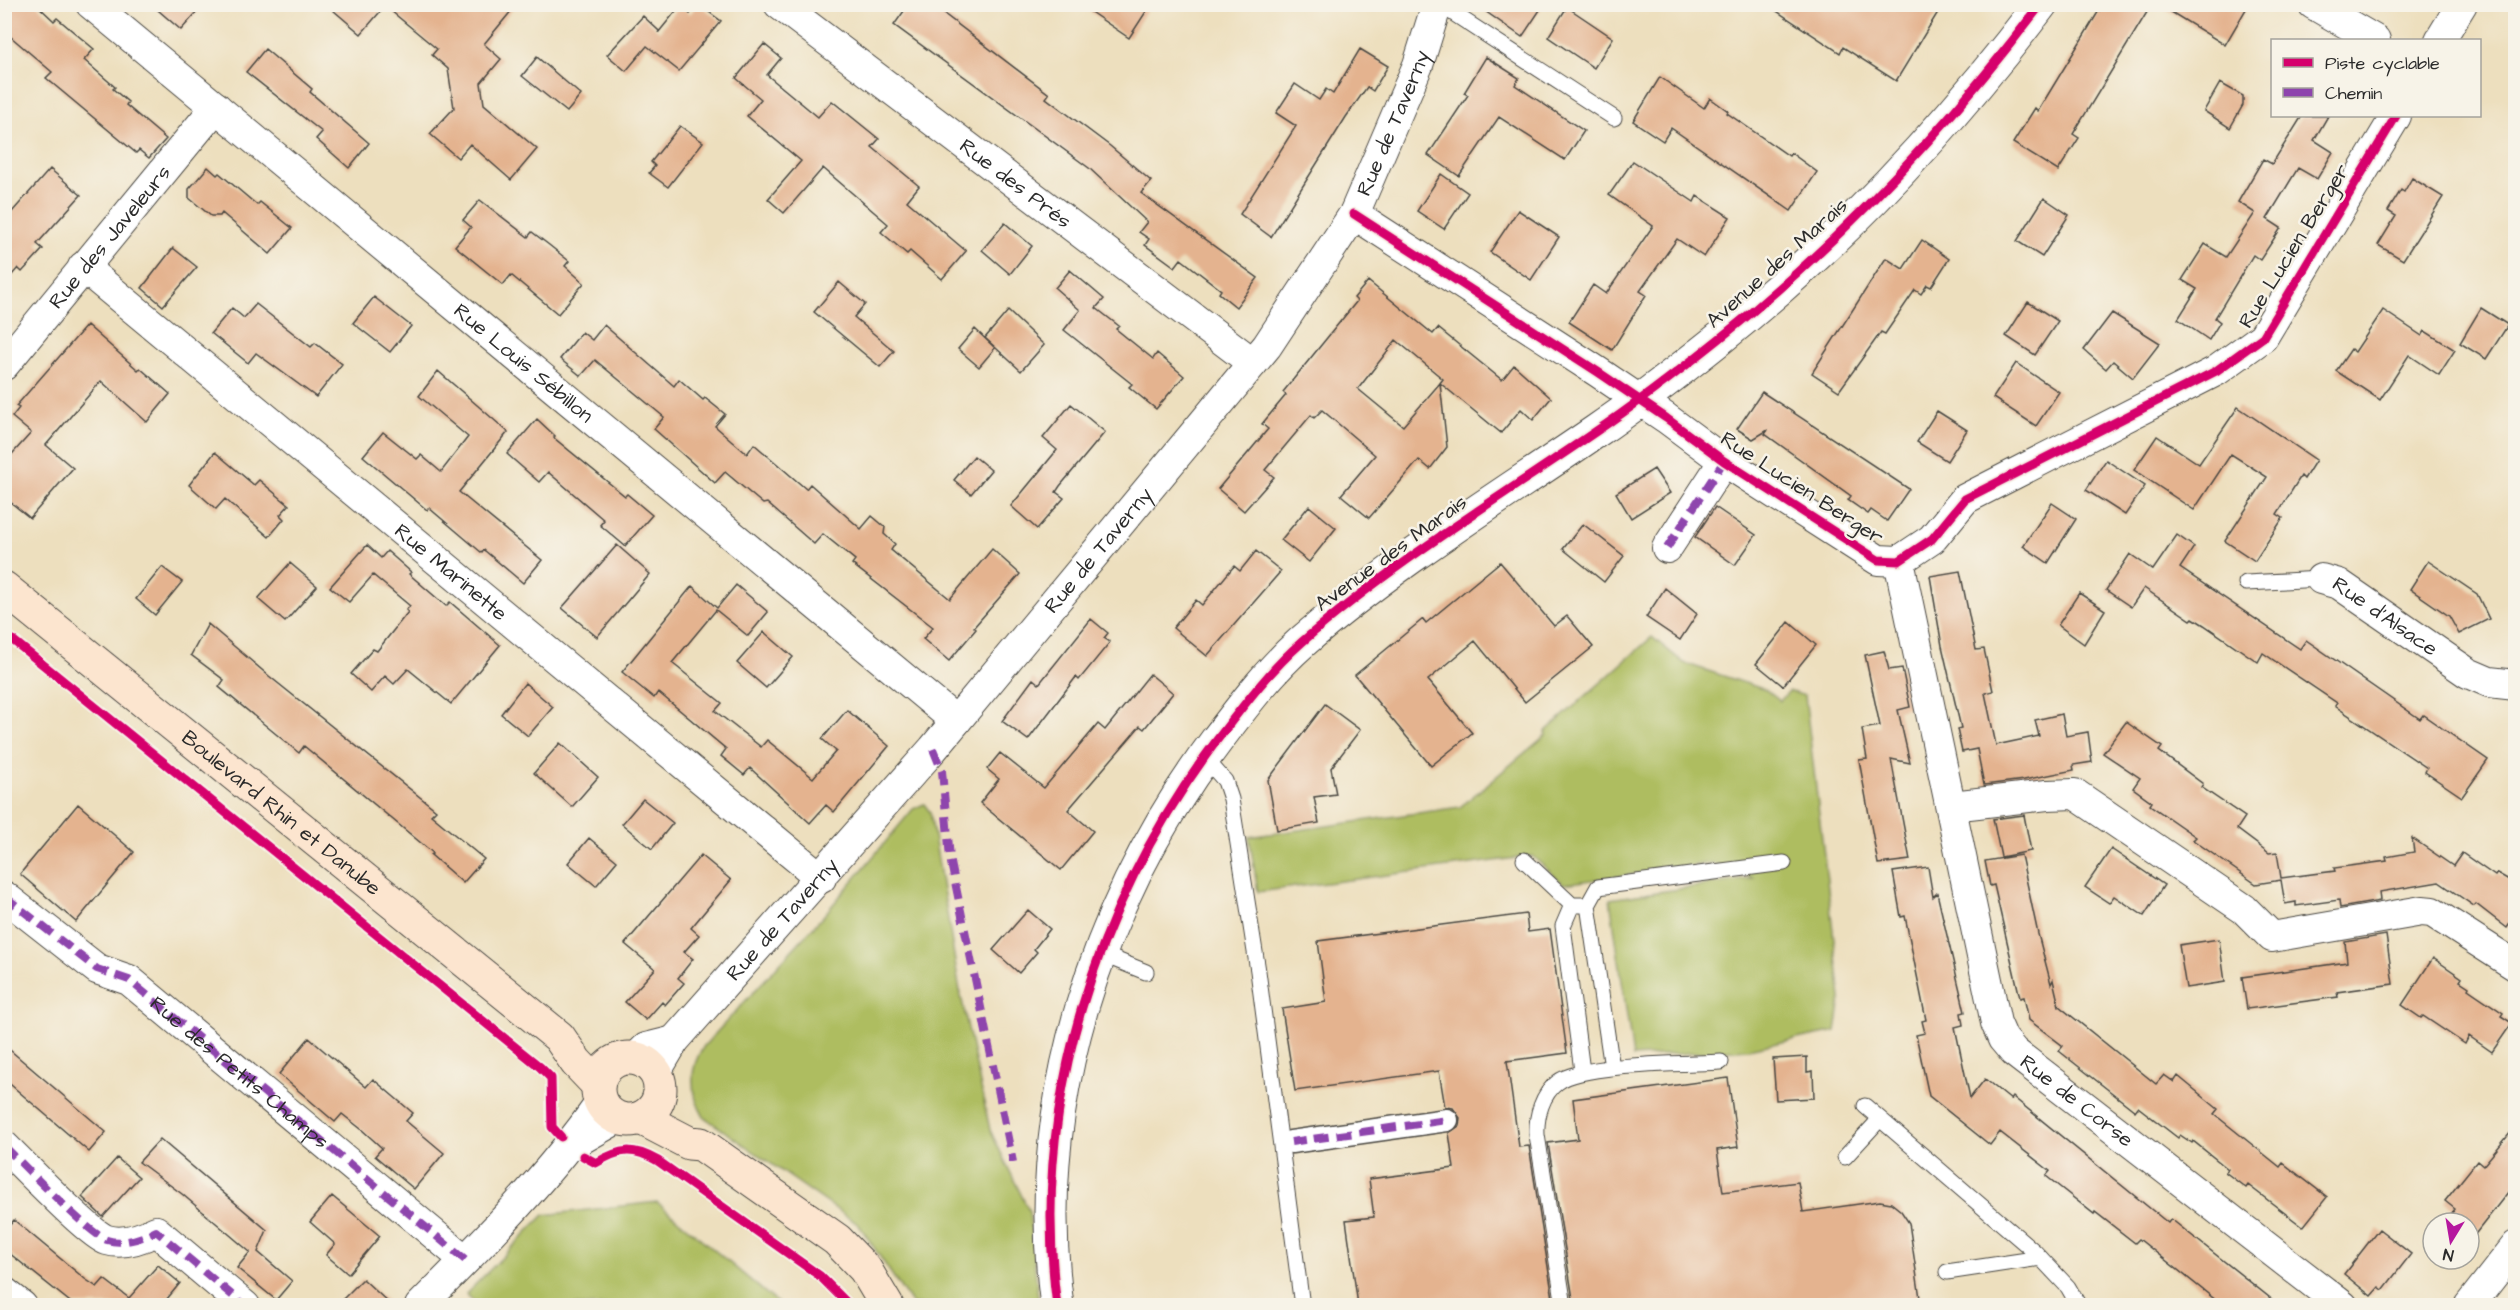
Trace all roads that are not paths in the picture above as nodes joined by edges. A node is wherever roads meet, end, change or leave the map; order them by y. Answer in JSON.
{"nodes":[{"id":1,"x":91,"y":4,"type":"edge"},
{"id":2,"x":779,"y":4,"type":"edge"},
{"id":3,"x":1438,"y":4,"type":"edge"},
{"id":4,"x":2041,"y":4,"type":"edge"},
{"id":5,"x":2313,"y":4,"type":"edge"},
{"id":6,"x":2462,"y":4,"type":"edge"},
{"id":7,"x":2373,"y":39,"type":"edge"},
{"id":8,"x":2441,"y":39,"type":"edge"},
{"id":9,"x":216,"y":107,"type":"junction"},
{"id":10,"x":2395,"y":117,"type":"edge"},
{"id":11,"x":1614,"y":118,"type":"dead end"},
{"id":12,"x":1354,"y":214,"type":"junction"},
{"id":13,"x":83,"y":267,"type":"junction"},
{"id":14,"x":1253,"y":363,"type":"junction"},
{"id":15,"x":4,"y":365,"type":"edge"},
{"id":16,"x":1639,"y":400,"type":"junction"},
{"id":17,"x":1724,"y":461,"type":"junction"},
{"id":18,"x":1667,"y":548,"type":"dead end"},
{"id":19,"x":1899,"y":561,"type":"junction"},
{"id":20,"x":2321,"y":579,"type":"joint"},
{"id":21,"x":2246,"y":583,"type":"dead end"},
{"id":22,"x":4,"y":588,"type":"edge"},
{"id":23,"x":2516,"y":685,"type":"edge"},
{"id":24,"x":956,"y":721,"type":"junction"},
{"id":25,"x":1204,"y":757,"type":"junction"},
{"id":26,"x":1952,"y":806,"type":"junction"},
{"id":27,"x":1524,"y":860,"type":"dead end"},
{"id":28,"x":1785,"y":863,"type":"dead end"},
{"id":29,"x":821,"y":878,"type":"junction"},
{"id":30,"x":4,"y":896,"type":"edge"},
{"id":31,"x":1572,"y":904,"type":"junction"},
{"id":32,"x":1588,"y":905,"type":"junction"},
{"id":33,"x":1099,"y":953,"type":"junction"},
{"id":34,"x":2516,"y":966,"type":"edge"},
{"id":35,"x":1146,"y":972,"type":"dead end"},
{"id":36,"x":1721,"y":1062,"type":"dead end"},
{"id":37,"x":1612,"y":1068,"type":"junction"},
{"id":38,"x":1582,"y":1071,"type":"junction"},
{"id":39,"x":628,"y":1089,"type":"junction"},
{"id":40,"x":1865,"y":1106,"type":"dead end"},
{"id":41,"x":1880,"y":1119,"type":"junction"},
{"id":42,"x":1447,"y":1120,"type":"dead end"},
{"id":43,"x":1291,"y":1142,"type":"dead end"},
{"id":44,"x":4,"y":1146,"type":"edge"},
{"id":45,"x":1845,"y":1157,"type":"dead end"},
{"id":46,"x":2516,"y":1246,"type":"edge"},
{"id":47,"x":2041,"y":1258,"type":"junction"},
{"id":48,"x":465,"y":1260,"type":"junction"},
{"id":49,"x":1947,"y":1272,"type":"dead end"},
{"id":50,"x":4,"y":1292,"type":"edge"},
{"id":51,"x":22,"y":1305,"type":"edge"},
{"id":52,"x":245,"y":1305,"type":"edge"},
{"id":53,"x":420,"y":1305,"type":"edge"},
{"id":54,"x":887,"y":1305,"type":"edge"},
{"id":55,"x":1057,"y":1305,"type":"edge"},
{"id":56,"x":1302,"y":1305,"type":"edge"},
{"id":57,"x":1564,"y":1305,"type":"edge"},
{"id":58,"x":2079,"y":1305,"type":"edge"},
{"id":59,"x":2343,"y":1305,"type":"edge"},
{"id":60,"x":2469,"y":1305,"type":"edge"}],
"edges":[{"from":1,"to":9,"type":"street","name":"Rue Louis Sébillon"},
{"from":2,"to":14,"type":"street","name":"Rue des Prés"},
{"from":3,"to":11,"type":"lane"},
{"from":3,"to":12,"type":"street","name":"Rue de Taverny"},
{"from":4,"to":16,"type":"street","name":"Avenue des Marais"},
{"from":5,"to":7,"type":"street"},
{"from":6,"to":8,"type":"street"},
{"from":9,"to":13,"type":"street","name":"Rue des Javeleurs"},
{"from":9,"to":24,"type":"street","name":"Rue Louis Sébillon"},
{"from":10,"to":19,"type":"street","name":"Rue Lucien Berger"},
{"from":12,"to":14,"type":"street","name":"Rue de Taverny"},
{"from":12,"to":16,"type":"street","name":"Rue Lucien Berger"},
{"from":13,"to":15,"type":"street","name":"Rue des Javeleurs"},
{"from":13,"to":29,"type":"street","name":"Rue Marinette"},
{"from":14,"to":24,"type":"street","name":"Rue de Taverny"},
{"from":16,"to":17,"type":"street","name":"Rue Lucien Berger"},
{"from":16,"to":25,"type":"street","name":"Avenue des Marais"},
{"from":17,"to":18,"type":"street"},
{"from":17,"to":19,"type":"street","name":"Rue Lucien Berger"},
{"from":19,"to":26,"type":"street","name":"Rue de Corse"},
{"from":20,"to":21,"type":"lane","name":"Rue d'Alsace"},
{"from":20,"to":23,"type":"street","name":"Rue d'Alsace"},
{"from":22,"to":39,"type":"main road","name":"Boulevard Rhin et Danube"},
{"from":24,"to":29,"type":"street","name":"Rue de Taverny"},
{"from":25,"to":33,"type":"street","name":"Avenue des Marais"},
{"from":25,"to":56,"type":"lane"},
{"from":26,"to":34,"type":"street"},
{"from":26,"to":59,"type":"street","name":"Rue de Corse"},
{"from":27,"to":31,"type":"lane"},
{"from":28,"to":32,"type":"lane"},
{"from":29,"to":39,"type":"street","name":"Rue de Taverny"},
{"from":30,"to":48,"type":"street","name":"Rue des Petits Champs"},
{"from":31,"to":32,"type":"lane"},
{"from":31,"to":38,"type":"lane"},
{"from":32,"to":37,"type":"lane"},
{"from":33,"to":35,"type":"lane"},
{"from":33,"to":55,"type":"street","name":"Avenue des Marais"},
{"from":36,"to":37,"type":"lane"},
{"from":37,"to":38,"type":"lane"},
{"from":38,"to":57,"type":"lane"},
{"from":39,"to":48,"type":"street"},
{"from":39,"to":54,"type":"main road","name":"Boulevard Rhin et Danube"},
{"from":40,"to":41,"type":"lane"},
{"from":41,"to":45,"type":"lane"},
{"from":41,"to":47,"type":"lane"},
{"from":42,"to":43,"type":"street"},
{"from":44,"to":52,"type":"street"},
{"from":46,"to":60,"type":"street"},
{"from":47,"to":49,"type":"lane"},
{"from":47,"to":58,"type":"lane"},
{"from":48,"to":53,"type":"street"},
{"from":50,"to":51,"type":"street"}]}
